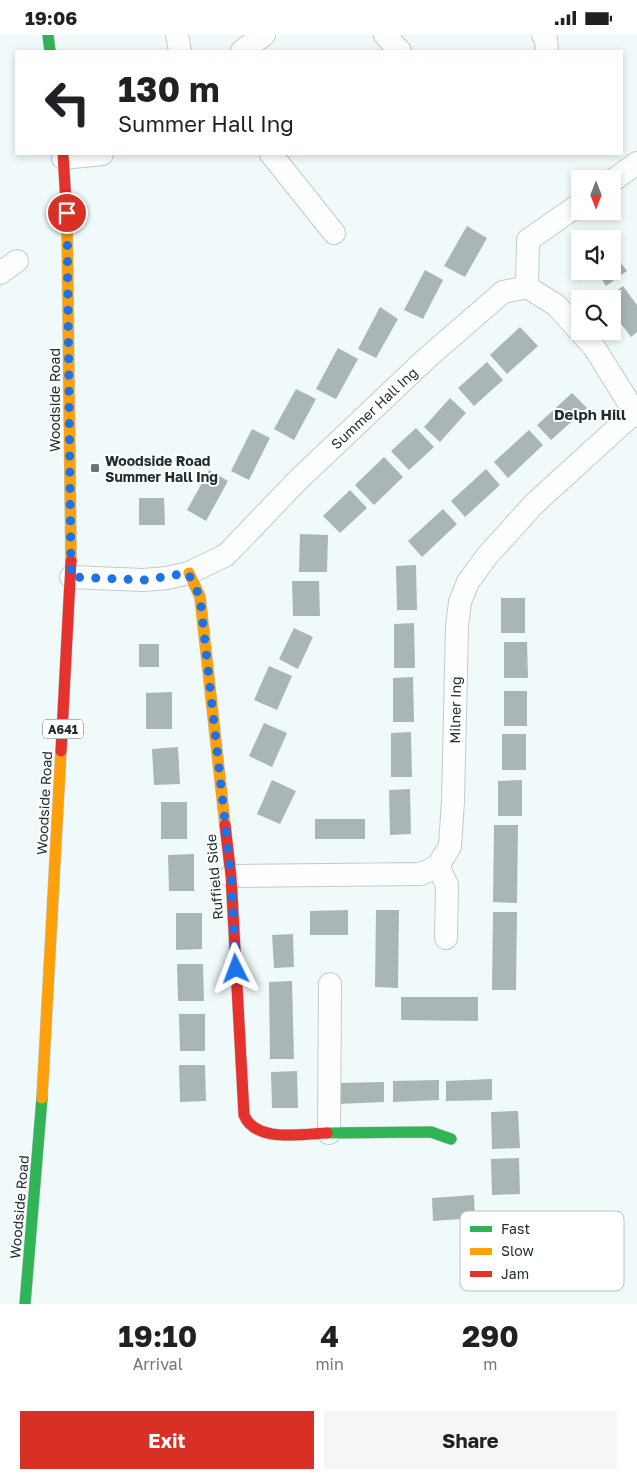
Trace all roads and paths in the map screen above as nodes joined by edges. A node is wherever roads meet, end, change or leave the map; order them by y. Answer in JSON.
{"nodes":[{"id":1,"x":48,"y":35,"type":"edge"},
{"id":2,"x":176,"y":35,"type":"edge"},
{"id":3,"x":264,"y":35,"type":"edge"},
{"id":4,"x":386,"y":35,"type":"edge"},
{"id":5,"x":543,"y":35,"type":"edge"},
{"id":6,"x":50,"y":50,"type":"edge"},
{"id":7,"x":180,"y":50,"type":"edge"},
{"id":8,"x":243,"y":50,"type":"edge"},
{"id":9,"x":399,"y":50,"type":"edge"},
{"id":10,"x":546,"y":50,"type":"edge"},
{"id":11,"x":82,"y":155,"type":"edge"},
{"id":12,"x":272,"y":155,"type":"edge"},
{"id":13,"x":63,"y":156,"type":"edge"},
{"id":14,"x":637,"y":163,"type":"edge"},
{"id":15,"x":621,"y":175,"type":"edge"},
{"id":16,"x":571,"y":210,"type":"edge"},
{"id":17,"x":334,"y":233,"type":"dead end"},
{"id":18,"x":527,"y":287,"type":"junction"},
{"id":19,"x":636,"y":414,"type":"edge"},
{"id":20,"x":188,"y":573,"type":"junction"},
{"id":21,"x":71,"y":577,"type":"junction"},
{"id":22,"x":438,"y":866,"type":"junction"},
{"id":23,"x":231,"y":876,"type":"junction"},
{"id":24,"x":446,"y":937,"type":"dead end"},
{"id":25,"x":330,"y":984,"type":"dead end"},
{"id":26,"x":329,"y":1133,"type":"junction"},
{"id":27,"x":451,"y":1139,"type":"dead end"},
{"id":28,"x":25,"y":1304,"type":"edge"}],
"edges":[{"from":1,"to":6,"type":"main road"},
{"from":2,"to":7,"type":"street"},
{"from":3,"to":8,"type":"street"},
{"from":4,"to":9,"type":"street"},
{"from":5,"to":10,"type":"street"},
{"from":11,"to":13,"type":"street"},
{"from":12,"to":17,"type":"street"},
{"from":13,"to":21,"type":"main road","name":"Woodside Road","number":"A641"},
{"from":14,"to":15,"type":"street"},
{"from":16,"to":18,"type":"street"},
{"from":18,"to":19,"type":"street"},
{"from":18,"to":20,"type":"street","name":"Summer Hall Ing"},
{"from":19,"to":22,"type":"street","name":"Milner Ing"},
{"from":20,"to":21,"type":"street","name":"Summer Hall Ing"},
{"from":20,"to":23,"type":"main road","name":"Ruffield Side"},
{"from":21,"to":28,"type":"main road","name":"Woodside Road","number":"A641"},
{"from":22,"to":23,"type":"street"},
{"from":22,"to":24,"type":"street"},
{"from":23,"to":26,"type":"main road","name":"Ruffield Side"},
{"from":25,"to":26,"type":"street"},
{"from":26,"to":27,"type":"main road","name":"Ruffield Side"}]}
